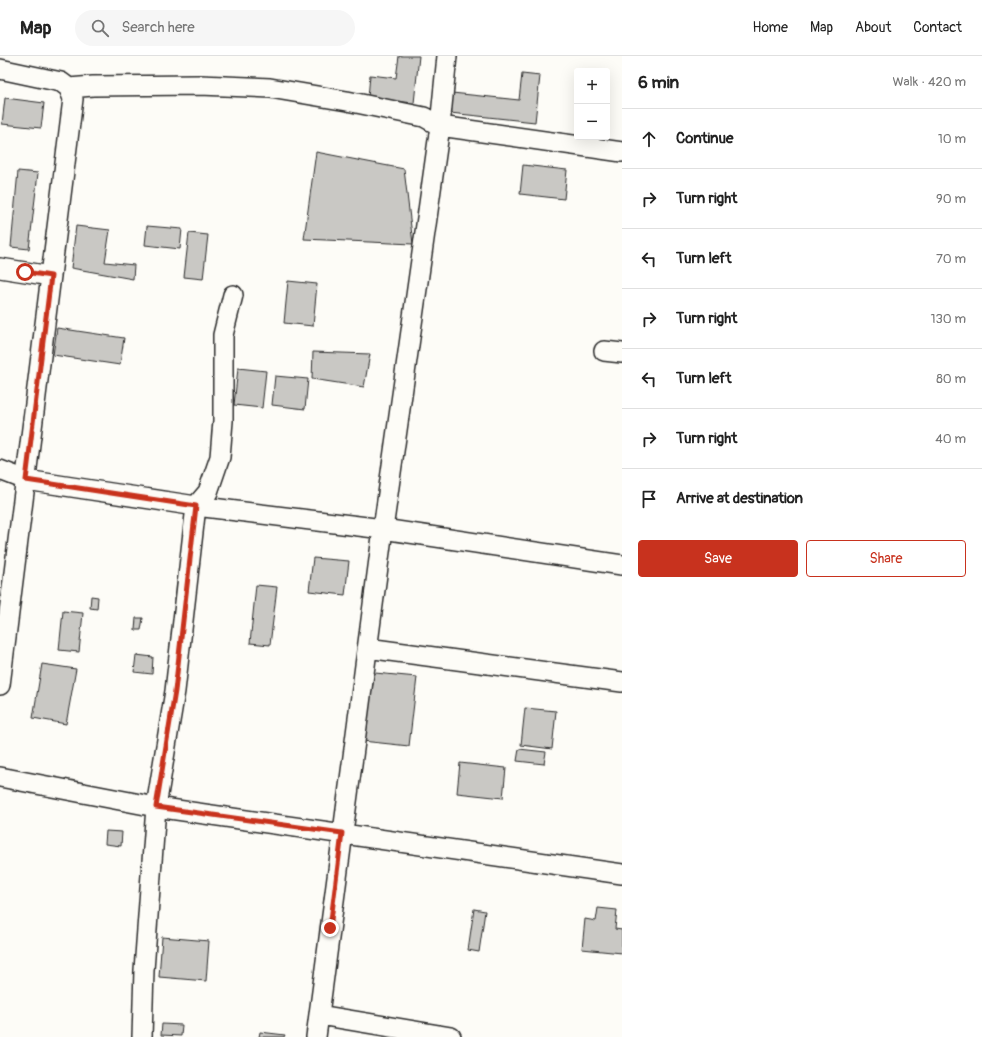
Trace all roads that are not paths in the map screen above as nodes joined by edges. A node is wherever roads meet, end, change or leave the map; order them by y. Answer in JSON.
{"nodes":[{"id":1,"x":447,"y":56,"type":"edge"},
{"id":2,"x":0,"y":69,"type":"edge"},
{"id":3,"x":69,"y":88,"type":"junction"},
{"id":4,"x":440,"y":126,"type":"junction"},
{"id":5,"x":622,"y":152,"type":"edge"},
{"id":6,"x":0,"y":268,"type":"edge"},
{"id":7,"x":51,"y":276,"type":"junction"},
{"id":8,"x":233,"y":295,"type":"dead end"},
{"id":9,"x":0,"y":470,"type":"edge"},
{"id":10,"x":26,"y":480,"type":"junction"},
{"id":11,"x":196,"y":506,"type":"junction"},
{"id":12,"x":383,"y":529,"type":"junction"},
{"id":13,"x":622,"y":565,"type":"edge"},
{"id":14,"x":6,"y":593,"type":"edge"},
{"id":15,"x":366,"y":648,"type":"junction"},
{"id":16,"x":622,"y":682,"type":"edge"},
{"id":17,"x":0,"y":685,"type":"edge"},
{"id":18,"x":0,"y":778,"type":"edge"},
{"id":19,"x":156,"y":807,"type":"junction"},
{"id":20,"x":342,"y":833,"type":"junction"},
{"id":21,"x":622,"y":874,"type":"edge"},
{"id":22,"x":319,"y":1015,"type":"junction"},
{"id":23,"x":142,"y":1037,"type":"edge"},
{"id":24,"x":316,"y":1037,"type":"edge"},
{"id":25,"x":451,"y":1037,"type":"edge"}],
"edges":[{"from":1,"to":4,"type":"street"},
{"from":2,"to":3,"type":"street"},
{"from":3,"to":4,"type":"street"},
{"from":3,"to":7,"type":"street"},
{"from":4,"to":5,"type":"street"},
{"from":4,"to":12,"type":"street"},
{"from":6,"to":7,"type":"street"},
{"from":7,"to":10,"type":"street"},
{"from":8,"to":11,"type":"street"},
{"from":9,"to":10,"type":"street"},
{"from":10,"to":11,"type":"street"},
{"from":10,"to":14,"type":"street"},
{"from":11,"to":12,"type":"street"},
{"from":11,"to":19,"type":"street"},
{"from":12,"to":13,"type":"street"},
{"from":12,"to":15,"type":"street"},
{"from":14,"to":17,"type":"street"},
{"from":15,"to":16,"type":"street"},
{"from":15,"to":20,"type":"street"},
{"from":18,"to":19,"type":"street"},
{"from":19,"to":20,"type":"street"},
{"from":19,"to":23,"type":"street"},
{"from":20,"to":21,"type":"street"},
{"from":20,"to":22,"type":"street"},
{"from":22,"to":24,"type":"street"},
{"from":22,"to":25,"type":"street"}]}
